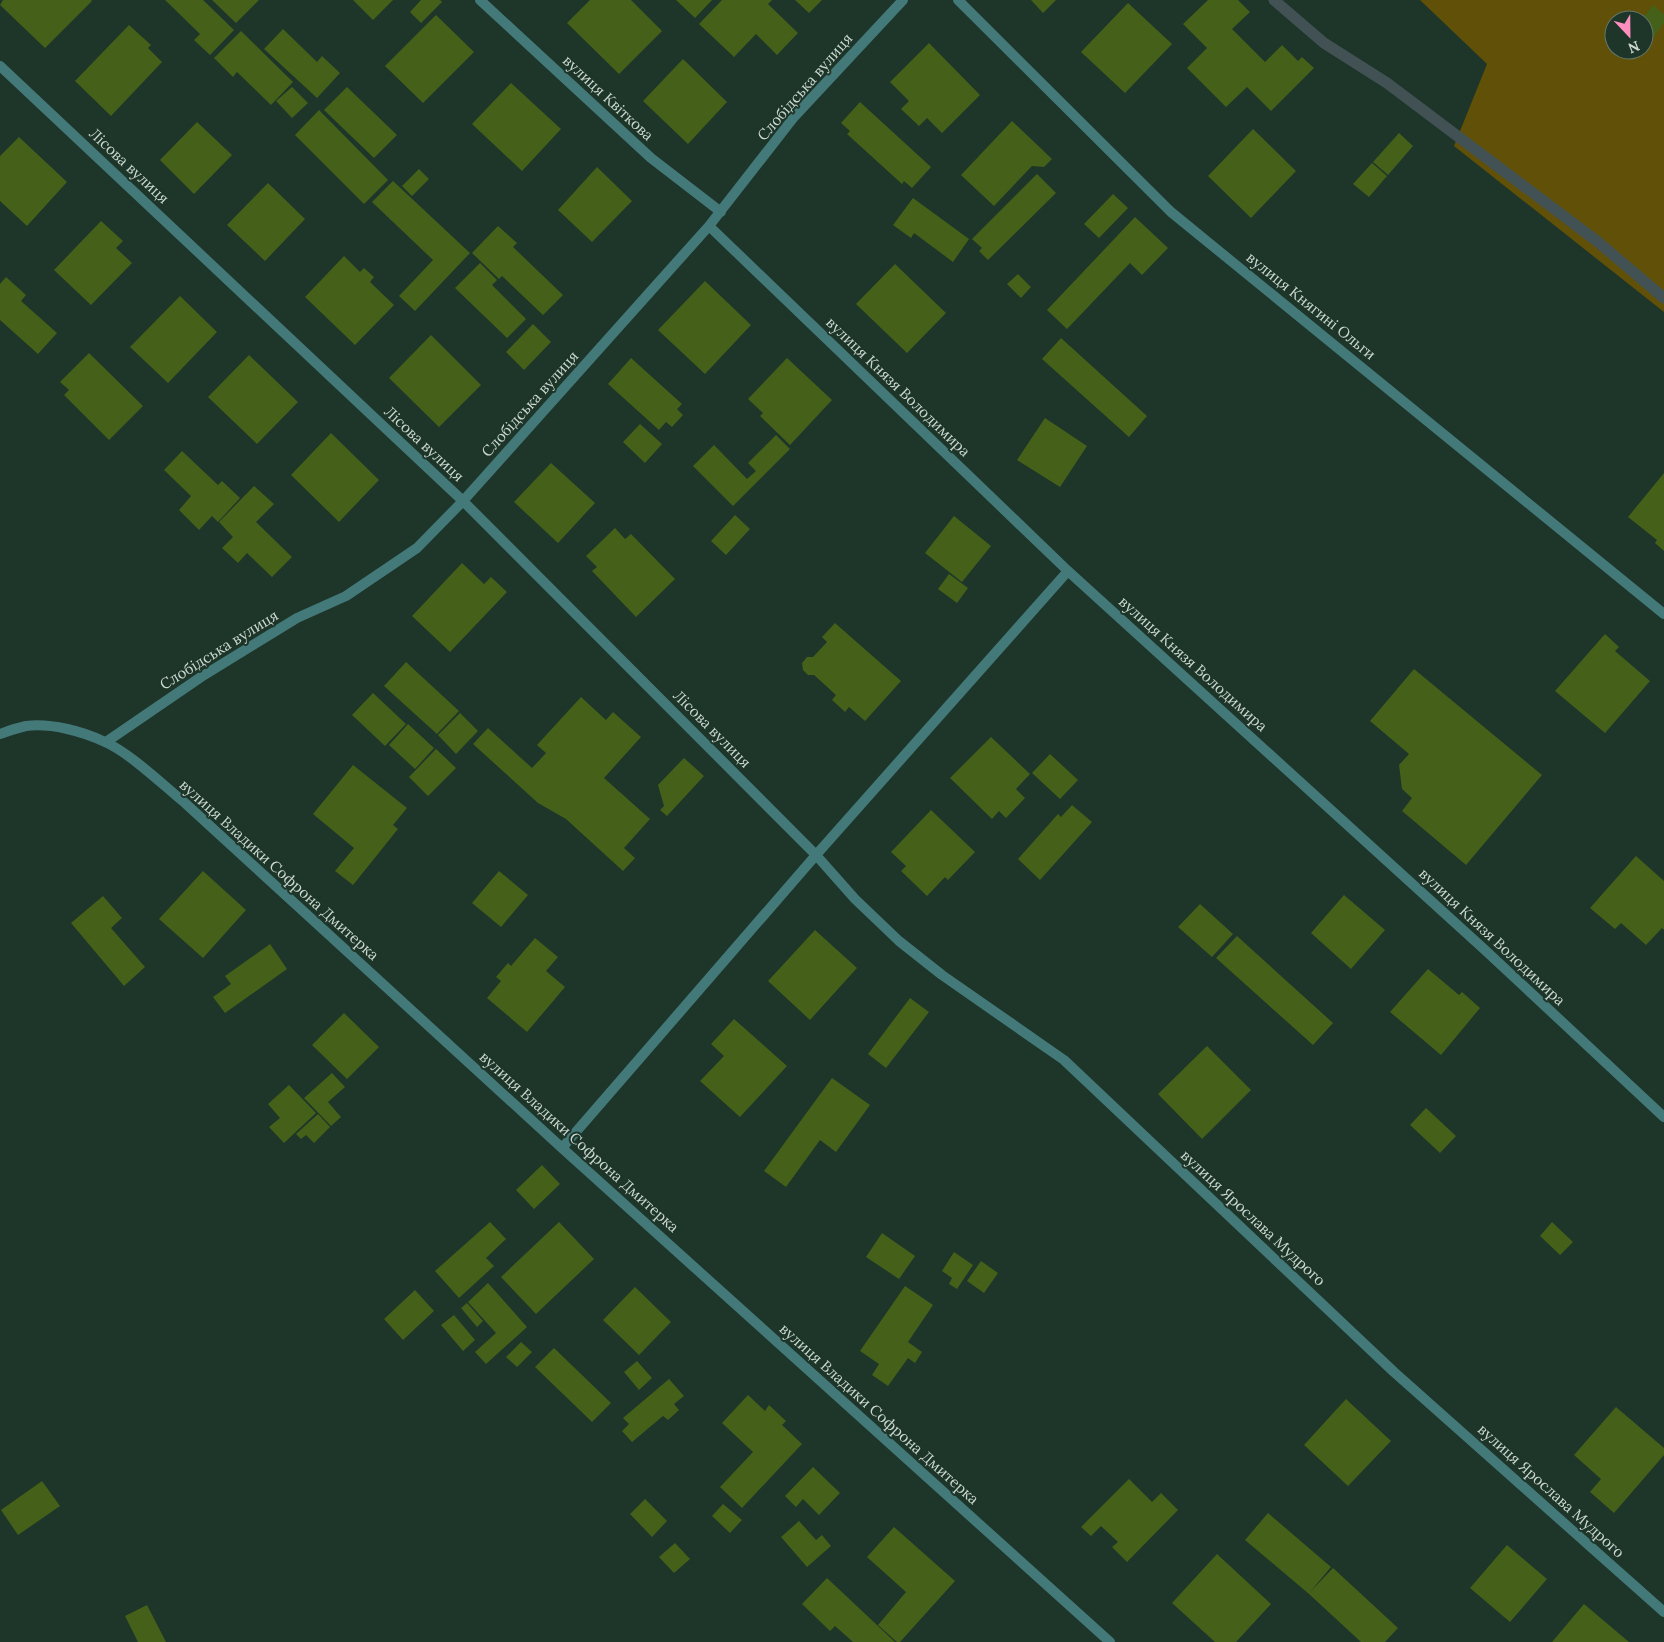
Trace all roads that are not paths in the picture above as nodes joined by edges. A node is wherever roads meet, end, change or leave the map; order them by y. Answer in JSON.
{"nodes":[{"id":1,"x":480,"y":0,"type":"edge"},
{"id":2,"x":903,"y":0,"type":"edge"},
{"id":3,"x":958,"y":0,"type":"edge"},
{"id":4,"x":0,"y":66,"type":"edge"},
{"id":5,"x":721,"y":212,"type":"junction"},
{"id":6,"x":709,"y":226,"type":"junction"},
{"id":7,"x":463,"y":501,"type":"junction"},
{"id":8,"x":1068,"y":571,"type":"junction"},
{"id":9,"x":1664,"y":614,"type":"edge"},
{"id":10,"x":0,"y":734,"type":"edge"},
{"id":11,"x":106,"y":742,"type":"junction"},
{"id":12,"x":816,"y":855,"type":"junction"},
{"id":13,"x":1664,"y":1117,"type":"edge"},
{"id":14,"x":562,"y":1148,"type":"junction"},
{"id":15,"x":1664,"y":1612,"type":"edge"},
{"id":16,"x":1110,"y":1642,"type":"edge"}],
"edges":[{"from":1,"to":5,"type":"street","name":"вулиця Квіткова"},
{"from":2,"to":5,"type":"street","name":"Слобідська вулиця"},
{"from":3,"to":9,"type":"street","name":"вулиця Княгині Ольги"},
{"from":4,"to":7,"type":"street","name":"Лісова вулиця"},
{"from":5,"to":6,"type":"street","name":"Слобідська вулиця"},
{"from":6,"to":7,"type":"street","name":"Слобідська вулиця"},
{"from":6,"to":8,"type":"street","name":"вулиця Князя Володимира"},
{"from":7,"to":11,"type":"street","name":"Слобідська вулиця"},
{"from":7,"to":12,"type":"street","name":"Лісова вулиця"},
{"from":8,"to":12,"type":"street"},
{"from":8,"to":13,"type":"street","name":"вулиця Князя Володимира"},
{"from":10,"to":11,"type":"street","name":"вулиця Владики Софрона Дмитерка"},
{"from":11,"to":14,"type":"street","name":"вулиця Владики Софрона Дмитерка"},
{"from":12,"to":14,"type":"street"},
{"from":12,"to":15,"type":"street","name":"вулиця Ярослава Мудрого"},
{"from":14,"to":16,"type":"street","name":"вулиця Владики Софрона Дмитерка"}]}
